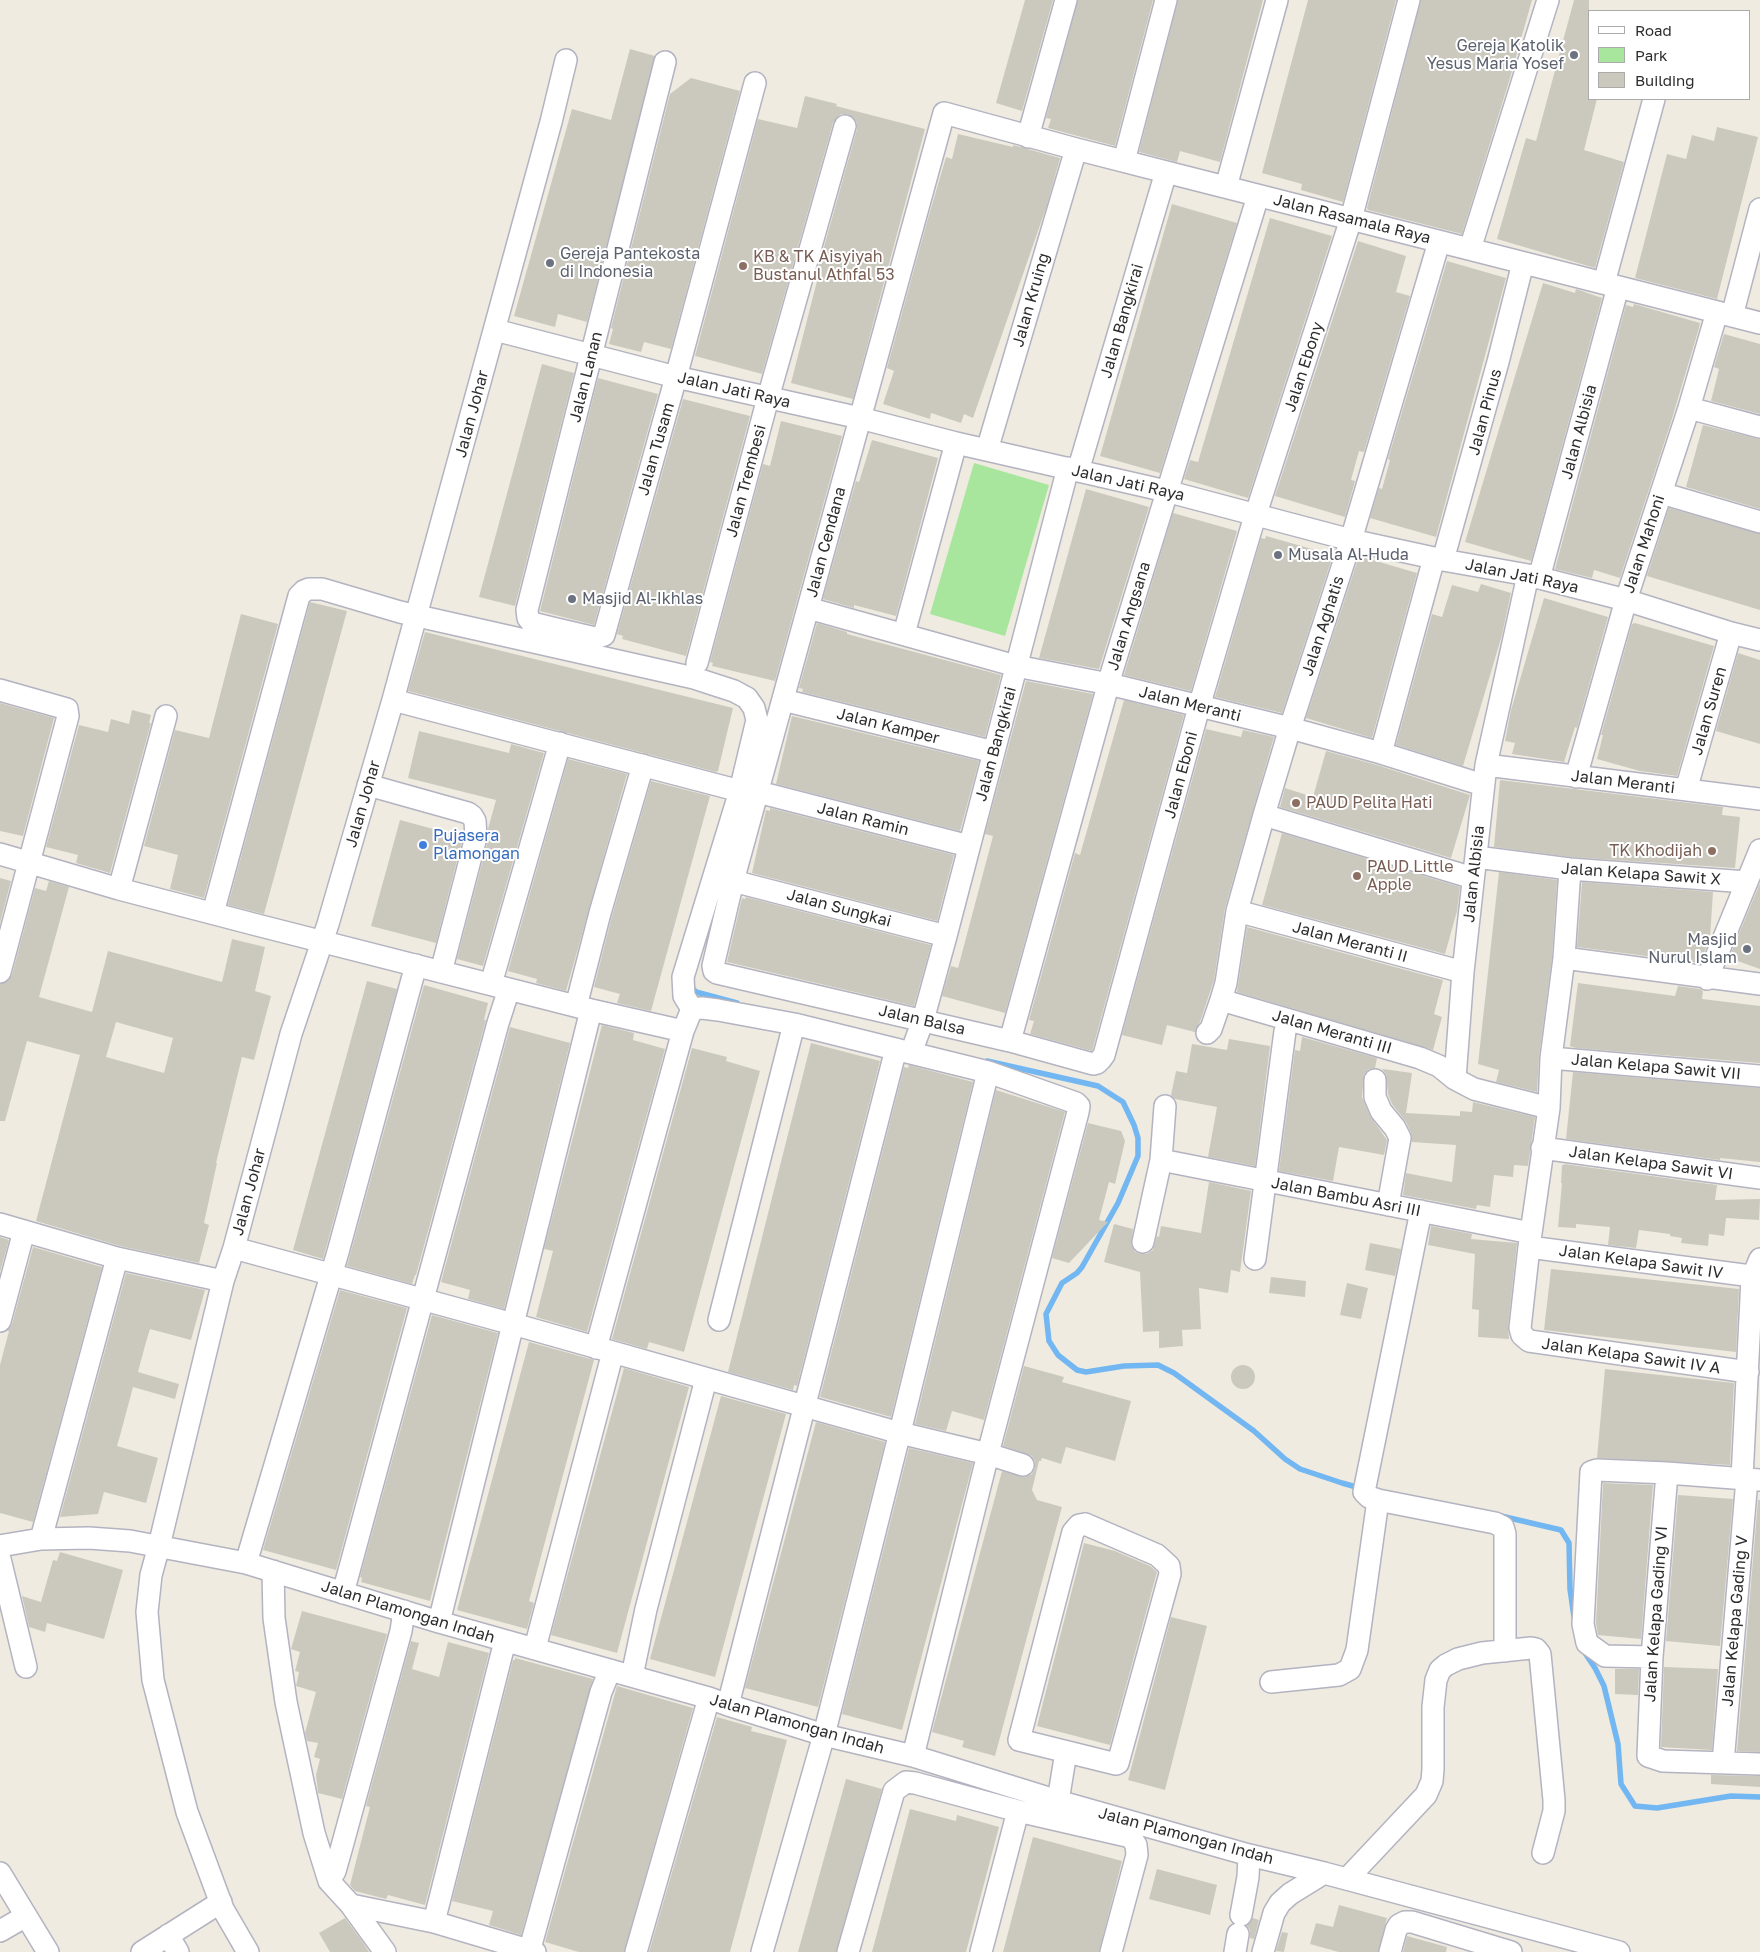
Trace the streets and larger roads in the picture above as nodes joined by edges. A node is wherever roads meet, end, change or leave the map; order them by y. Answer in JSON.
{"nodes":[{"id":1,"x":1066,"y":0,"type":"edge"},
{"id":2,"x":1166,"y":0,"type":"edge"},
{"id":3,"x":1278,"y":0,"type":"edge"},
{"id":4,"x":1409,"y":0,"type":"edge"},
{"id":5,"x":1548,"y":0,"type":"edge"},
{"id":6,"x":566,"y":60,"type":"dead end"},
{"id":7,"x":665,"y":62,"type":"dead end"},
{"id":8,"x":755,"y":83,"type":"dead end"},
{"id":9,"x":1654,"y":100,"type":"edge"},
{"id":10,"x":946,"y":113,"type":"joint"},
{"id":11,"x":845,"y":126,"type":"dead end"},
{"id":12,"x":1028,"y":137,"type":"junction"},
{"id":13,"x":1076,"y":149,"type":"junction"},
{"id":14,"x":1124,"y":161,"type":"junction"},
{"id":15,"x":1166,"y":172,"type":"junction"},
{"id":16,"x":1226,"y":187,"type":"junction"},
{"id":17,"x":1258,"y":196,"type":"junction"},
{"id":18,"x":1760,"y":209,"type":"edge"},
{"id":19,"x":1352,"y":219,"type":"junction"},
{"id":20,"x":1439,"y":242,"type":"junction"},
{"id":21,"x":1470,"y":249,"type":"junction"},
{"id":22,"x":1523,"y":263,"type":"junction"},
{"id":23,"x":1611,"y":285,"type":"junction"},
{"id":24,"x":1724,"y":314,"type":"junction"},
{"id":25,"x":1760,"y":323,"type":"edge"},
{"id":26,"x":495,"y":330,"type":"junction"},
{"id":27,"x":592,"y":356,"type":"junction"},
{"id":28,"x":676,"y":377,"type":"junction"},
{"id":29,"x":768,"y":398,"type":"junction"},
{"id":30,"x":1689,"y":408,"type":"junction"},
{"id":31,"x":860,"y":418,"type":"junction"},
{"id":32,"x":1760,"y":427,"type":"edge"},
{"id":33,"x":956,"y":443,"type":"junction"},
{"id":34,"x":987,"y":450,"type":"junction"},
{"id":35,"x":1073,"y":470,"type":"junction"},
{"id":36,"x":1166,"y":491,"type":"junction"},
{"id":37,"x":1661,"y":493,"type":"junction"},
{"id":38,"x":1256,"y":515,"type":"junction"},
{"id":39,"x":1760,"y":522,"type":"edge"},
{"id":40,"x":1351,"y":540,"type":"junction"},
{"id":41,"x":1438,"y":559,"type":"junction"},
{"id":42,"x":1534,"y":576,"type":"junction"},
{"id":43,"x":1626,"y":600,"type":"junction"},
{"id":44,"x":808,"y":608,"type":"junction"},
{"id":45,"x":408,"y":613,"type":"junction"},
{"id":46,"x":1731,"y":633,"type":"junction"},
{"id":47,"x":904,"y":634,"type":"junction"},
{"id":48,"x":550,"y":637,"type":"junction"},
{"id":49,"x":599,"y":638,"type":"joint"},
{"id":50,"x":1760,"y":640,"type":"edge"},
{"id":51,"x":697,"y":663,"type":"dead end"},
{"id":52,"x":1016,"y":666,"type":"junction"},
{"id":53,"x":1109,"y":684,"type":"junction"},
{"id":54,"x":0,"y":690,"type":"edge"},
{"id":55,"x":393,"y":700,"type":"junction"},
{"id":56,"x":783,"y":700,"type":"junction"},
{"id":57,"x":1199,"y":707,"type":"junction"},
{"id":58,"x":166,"y":716,"type":"dead end"},
{"id":59,"x":1290,"y":728,"type":"junction"},
{"id":60,"x":560,"y":743,"type":"junction"},
{"id":61,"x":994,"y":752,"type":"junction"},
{"id":62,"x":1381,"y":753,"type":"junction"},
{"id":63,"x":643,"y":765,"type":"junction"},
{"id":64,"x":1484,"y":775,"type":"junction"},
{"id":65,"x":1576,"y":776,"type":"junction"},
{"id":66,"x":368,"y":785,"type":"junction"},
{"id":67,"x":1686,"y":790,"type":"junction"},
{"id":68,"x":749,"y":792,"type":"junction"},
{"id":69,"x":1760,"y":799,"type":"edge"},
{"id":70,"x":1264,"y":815,"type":"junction"},
{"id":71,"x":969,"y":846,"type":"junction"},
{"id":72,"x":1760,"y":850,"type":"edge"},
{"id":73,"x":0,"y":854,"type":"edge"},
{"id":74,"x":1476,"y":857,"type":"junction"},
{"id":75,"x":30,"y":863,"type":"junction"},
{"id":76,"x":1570,"y":870,"type":"junction"},
{"id":77,"x":1473,"y":878,"type":"junction"},
{"id":78,"x":733,"y":880,"type":"junction"},
{"id":79,"x":1747,"y":882,"type":"junction"},
{"id":80,"x":119,"y":889,"type":"junction"},
{"id":81,"x":1237,"y":911,"type":"junction"},
{"id":82,"x":213,"y":913,"type":"junction"},
{"id":83,"x":946,"y":936,"type":"junction"},
{"id":84,"x":315,"y":938,"type":"junction"},
{"id":85,"x":1564,"y":958,"type":"junction"},
{"id":86,"x":416,"y":966,"type":"junction"},
{"id":87,"x":0,"y":972,"type":"edge"},
{"id":88,"x":441,"y":972,"type":"junction"},
{"id":89,"x":717,"y":972,"type":"joint"},
{"id":90,"x":1463,"y":972,"type":"junction"},
{"id":91,"x":1707,"y":979,"type":"junction"},
{"id":92,"x":1760,"y":984,"type":"edge"},
{"id":93,"x":500,"y":986,"type":"junction"},
{"id":94,"x":1223,"y":992,"type":"junction"},
{"id":95,"x":583,"y":1008,"type":"junction"},
{"id":96,"x":692,"y":1009,"type":"junction"},
{"id":97,"x":921,"y":1023,"type":"junction"},
{"id":98,"x":794,"y":1024,"type":"junction"},
{"id":99,"x":1285,"y":1031,"type":"dead end"},
{"id":100,"x":682,"y":1032,"type":"junction"},
{"id":101,"x":1207,"y":1033,"type":"dead end"},
{"id":102,"x":1108,"y":1036,"type":"joint"},
{"id":103,"x":1010,"y":1041,"type":"junction"},
{"id":104,"x":907,"y":1050,"type":"junction"},
{"id":105,"x":1552,"y":1058,"type":"junction"},
{"id":106,"x":988,"y":1072,"type":"junction"},
{"id":107,"x":1760,"y":1076,"type":"edge"},
{"id":108,"x":1455,"y":1079,"type":"junction"},
{"id":109,"x":1375,"y":1080,"type":"dead end"},
{"id":110,"x":1165,"y":1106,"type":"dead end"},
{"id":111,"x":1549,"y":1108,"type":"junction"},
{"id":112,"x":1542,"y":1148,"type":"junction"},
{"id":113,"x":1161,"y":1160,"type":"junction"},
{"id":114,"x":1760,"y":1178,"type":"edge"},
{"id":115,"x":1264,"y":1180,"type":"junction"},
{"id":116,"x":1388,"y":1205,"type":"junction"},
{"id":117,"x":1421,"y":1211,"type":"junction"},
{"id":118,"x":0,"y":1224,"type":"edge"},
{"id":119,"x":24,"y":1232,"type":"junction"},
{"id":120,"x":1530,"y":1240,"type":"junction"},
{"id":121,"x":1143,"y":1242,"type":"dead end"},
{"id":122,"x":234,"y":1248,"type":"junction"},
{"id":123,"x":117,"y":1258,"type":"junction"},
{"id":124,"x":1255,"y":1259,"type":"dead end"},
{"id":125,"x":1757,"y":1272,"type":"edge"},
{"id":126,"x":331,"y":1274,"type":"junction"},
{"id":127,"x":223,"y":1281,"type":"junction"},
{"id":128,"x":423,"y":1300,"type":"junction"},
{"id":129,"x":0,"y":1320,"type":"edge"},
{"id":130,"x":719,"y":1320,"type":"dead end"},
{"id":131,"x":513,"y":1324,"type":"junction"},
{"id":132,"x":605,"y":1350,"type":"junction"},
{"id":133,"x":1748,"y":1372,"type":"junction"},
{"id":134,"x":706,"y":1379,"type":"junction"},
{"id":135,"x":804,"y":1406,"type":"junction"},
{"id":136,"x":900,"y":1433,"type":"junction"},
{"id":137,"x":988,"y":1454,"type":"junction"},
{"id":138,"x":1023,"y":1465,"type":"dead end"},
{"id":139,"x":1666,"y":1473,"type":"junction"},
{"id":140,"x":1750,"y":1479,"type":"edge"},
{"id":141,"x":1370,"y":1489,"type":"junction"},
{"id":142,"x":41,"y":1539,"type":"junction"},
{"id":143,"x":0,"y":1546,"type":"edge"},
{"id":144,"x":159,"y":1546,"type":"junction"},
{"id":145,"x":0,"y":1559,"type":"edge"},
{"id":146,"x":246,"y":1562,"type":"junction"},
{"id":147,"x":273,"y":1571,"type":"junction"},
{"id":148,"x":343,"y":1593,"type":"junction"},
{"id":149,"x":404,"y":1612,"type":"junction"},
{"id":150,"x":438,"y":1622,"type":"junction"},
{"id":151,"x":505,"y":1641,"type":"junction"},
{"id":152,"x":534,"y":1648,"type":"junction"},
{"id":153,"x":1505,"y":1651,"type":"junction"},
{"id":154,"x":1652,"y":1657,"type":"junction"},
{"id":155,"x":26,"y":1667,"type":"dead end"},
{"id":156,"x":610,"y":1670,"type":"junction"},
{"id":157,"x":632,"y":1676,"type":"junction"},
{"id":158,"x":1271,"y":1682,"type":"dead end"},
{"id":159,"x":718,"y":1701,"type":"junction"},
{"id":160,"x":824,"y":1735,"type":"junction"},
{"id":161,"x":1066,"y":1752,"type":"junction"},
{"id":162,"x":913,"y":1756,"type":"junction"},
{"id":163,"x":1722,"y":1762,"type":"junction"},
{"id":164,"x":1760,"y":1764,"type":"edge"},
{"id":165,"x":1058,"y":1801,"type":"junction"},
{"id":166,"x":1018,"y":1811,"type":"junction"},
{"id":167,"x":1542,"y":1853,"type":"dead end"},
{"id":168,"x":1248,"y":1855,"type":"junction"},
{"id":169,"x":0,"y":1873,"type":"edge"},
{"id":170,"x":1324,"y":1873,"type":"junction"},
{"id":171,"x":1347,"y":1879,"type":"junction"},
{"id":172,"x":329,"y":1881,"type":"junction"},
{"id":173,"x":1246,"y":1887,"type":"junction"},
{"id":174,"x":221,"y":1902,"type":"junction"},
{"id":175,"x":1280,"y":1903,"type":"junction"},
{"id":176,"x":351,"y":1905,"type":"junction"},
{"id":177,"x":26,"y":1916,"type":"junction"},
{"id":178,"x":434,"y":1922,"type":"junction"},
{"id":179,"x":0,"y":1931,"type":"edge"},
{"id":180,"x":1239,"y":1941,"type":"edge"},
{"id":181,"x":173,"y":1944,"type":"edge"},
{"id":182,"x":48,"y":1952,"type":"edge"},
{"id":183,"x":142,"y":1952,"type":"edge"},
{"id":184,"x":248,"y":1952,"type":"edge"},
{"id":185,"x":385,"y":1952,"type":"edge"},
{"id":186,"x":531,"y":1952,"type":"edge"},
{"id":187,"x":636,"y":1952,"type":"edge"},
{"id":188,"x":762,"y":1952,"type":"edge"},
{"id":189,"x":848,"y":1952,"type":"edge"},
{"id":190,"x":981,"y":1952,"type":"edge"},
{"id":191,"x":1111,"y":1952,"type":"edge"},
{"id":192,"x":1263,"y":1952,"type":"edge"},
{"id":193,"x":1390,"y":1952,"type":"edge"},
{"id":194,"x":1511,"y":1952,"type":"edge"},
{"id":195,"x":1619,"y":1952,"type":"edge"}],
"edges":[{"from":1,"to":12,"type":"street"},
{"from":2,"to":14,"type":"street"},
{"from":3,"to":16,"type":"street"},
{"from":4,"to":19,"type":"street","name":"Jalan Ebony"},
{"from":5,"to":21,"type":"street"},
{"from":6,"to":26,"type":"street","name":"Jalan Johar"},
{"from":7,"to":27,"type":"street","name":"Jalan Lanan"},
{"from":8,"to":28,"type":"street","name":"Jalan Tusam"},
{"from":9,"to":23,"type":"street","name":"Jalan Albisia"},
{"from":10,"to":12,"type":"street","name":"Jalan Rasamala Raya"},
{"from":10,"to":31,"type":"street","name":"Jalan Cendana"},
{"from":11,"to":29,"type":"street","name":"Jalan Trembesi"},
{"from":12,"to":13,"type":"street","name":"Jalan Rasamala Raya"},
{"from":13,"to":14,"type":"street","name":"Jalan Rasamala Raya"},
{"from":13,"to":34,"type":"street","name":"Jalan Kruing"},
{"from":14,"to":15,"type":"street","name":"Jalan Rasamala Raya"},
{"from":15,"to":16,"type":"street","name":"Jalan Rasamala Raya"},
{"from":15,"to":35,"type":"street","name":"Jalan Bangkirai"},
{"from":16,"to":17,"type":"street","name":"Jalan Rasamala Raya"},
{"from":17,"to":19,"type":"street","name":"Jalan Rasamala Raya"},
{"from":17,"to":36,"type":"street","name":"Jalan Angsana"},
{"from":18,"to":24,"type":"street","name":"Jalan Mahoni"},
{"from":19,"to":20,"type":"street","name":"Jalan Rasamala Raya"},
{"from":19,"to":38,"type":"street","name":"Jalan Ebony"},
{"from":20,"to":21,"type":"street","name":"Jalan Rasamala Raya"},
{"from":20,"to":40,"type":"street","name":"Jalan Aghatis"},
{"from":21,"to":22,"type":"street","name":"Jalan Rasamala Raya"},
{"from":22,"to":23,"type":"street","name":"Jalan Rasamala Raya"},
{"from":22,"to":41,"type":"street","name":"Jalan Pinus"},
{"from":23,"to":24,"type":"street","name":"Jalan Rasamala Raya"},
{"from":23,"to":42,"type":"street","name":"Jalan Albisia"},
{"from":24,"to":25,"type":"street","name":"Jalan Rasamala Raya"},
{"from":24,"to":30,"type":"street","name":"Jalan Mahoni"},
{"from":26,"to":27,"type":"street","name":"Jalan Jati Raya"},
{"from":26,"to":45,"type":"street","name":"Jalan Johar"},
{"from":27,"to":28,"type":"street","name":"Jalan Jati Raya"},
{"from":27,"to":48,"type":"street","name":"Jalan Lanan"},
{"from":28,"to":29,"type":"street","name":"Jalan Jati Raya"},
{"from":28,"to":49,"type":"street","name":"Jalan Tusam"},
{"from":29,"to":31,"type":"street","name":"Jalan Jati Raya"},
{"from":29,"to":51,"type":"street","name":"Jalan Trembesi"},
{"from":30,"to":32,"type":"street"},
{"from":30,"to":37,"type":"street","name":"Jalan Mahoni"},
{"from":31,"to":33,"type":"street","name":"Jalan Jati Raya"},
{"from":31,"to":44,"type":"street","name":"Jalan Cendana"},
{"from":33,"to":34,"type":"street","name":"Jalan Jati Raya"},
{"from":33,"to":47,"type":"street"},
{"from":34,"to":35,"type":"street","name":"Jalan Jati Raya"},
{"from":35,"to":36,"type":"street","name":"Jalan Jati Raya"},
{"from":35,"to":52,"type":"street","name":"Jalan Bangkirai"},
{"from":36,"to":38,"type":"street","name":"Jalan Jati Raya"},
{"from":36,"to":53,"type":"street","name":"Jalan Angsana"},
{"from":37,"to":39,"type":"street"},
{"from":37,"to":43,"type":"street","name":"Jalan Mahoni"},
{"from":38,"to":40,"type":"street","name":"Jalan Jati Raya"},
{"from":38,"to":57,"type":"street","name":"Jalan Eboni"},
{"from":40,"to":41,"type":"street","name":"Jalan Jati Raya"},
{"from":40,"to":59,"type":"street","name":"Jalan Aghatis"},
{"from":41,"to":42,"type":"street","name":"Jalan Jati Raya"},
{"from":41,"to":62,"type":"street","name":"Jalan Pinus"},
{"from":42,"to":43,"type":"street","name":"Jalan Jati Raya"},
{"from":42,"to":64,"type":"street","name":"Jalan Albisia"},
{"from":43,"to":46,"type":"street","name":"Jalan Jati Raya"},
{"from":43,"to":65,"type":"street","name":"Jalan Mahoni"},
{"from":44,"to":47,"type":"street","name":"Jalan Meranti"},
{"from":44,"to":56,"type":"street","name":"Jalan Cendana"},
{"from":45,"to":48,"type":"street"},
{"from":45,"to":55,"type":"street","name":"Jalan Johar"},
{"from":45,"to":82,"type":"street"},
{"from":46,"to":50,"type":"street","name":"Jalan Jati Raya"},
{"from":46,"to":67,"type":"street","name":"Jalan Suren"},
{"from":47,"to":52,"type":"street","name":"Jalan Meranti"},
{"from":48,"to":49,"type":"street","name":"Jalan Lanan"},
{"from":48,"to":68,"type":"street"},
{"from":52,"to":53,"type":"street","name":"Jalan Meranti"},
{"from":52,"to":61,"type":"street","name":"Jalan Bangkirai"},
{"from":53,"to":57,"type":"street","name":"Jalan Meranti"},
{"from":53,"to":103,"type":"street","name":"Jalan Angsana"},
{"from":54,"to":75,"type":"street"},
{"from":55,"to":60,"type":"street","name":"Jalan Ramin"},
{"from":55,"to":66,"type":"street","name":"Jalan Johar"},
{"from":56,"to":61,"type":"street","name":"Jalan Kamper"},
{"from":56,"to":68,"type":"street","name":"Jalan Cendana"},
{"from":57,"to":59,"type":"street","name":"Jalan Meranti"},
{"from":57,"to":102,"type":"street","name":"Jalan Eboni"},
{"from":58,"to":80,"type":"street"},
{"from":59,"to":62,"type":"street","name":"Jalan Meranti"},
{"from":59,"to":70,"type":"street","name":"Jalan Aghatis"},
{"from":60,"to":63,"type":"street","name":"Jalan Ramin"},
{"from":60,"to":93,"type":"street"},
{"from":61,"to":71,"type":"street","name":"Jalan Bangkirai"},
{"from":62,"to":64,"type":"street","name":"Jalan Meranti"},
{"from":63,"to":68,"type":"street","name":"Jalan Ramin"},
{"from":63,"to":95,"type":"street"},
{"from":64,"to":65,"type":"street","name":"Jalan Meranti"},
{"from":64,"to":74,"type":"street","name":"Jalan Albisia"},
{"from":65,"to":67,"type":"street","name":"Jalan Meranti"},
{"from":66,"to":84,"type":"street","name":"Jalan Johar"},
{"from":66,"to":88,"type":"street"},
{"from":67,"to":69,"type":"street","name":"Jalan Meranti"},
{"from":68,"to":71,"type":"street","name":"Jalan Ramin"},
{"from":68,"to":78,"type":"street","name":"Jalan Cendana"},
{"from":68,"to":96,"type":"street"},
{"from":70,"to":77,"type":"street"},
{"from":70,"to":81,"type":"street","name":"Jalan Aghatis"},
{"from":71,"to":83,"type":"street","name":"Jalan Bangkirai"},
{"from":72,"to":79,"type":"street"},
{"from":73,"to":75,"type":"street"},
{"from":74,"to":76,"type":"street","name":"Jalan Kelapa Sawit X"},
{"from":74,"to":77,"type":"street","name":"Jalan Albisia"},
{"from":75,"to":80,"type":"street"},
{"from":75,"to":87,"type":"street"},
{"from":76,"to":79,"type":"street","name":"Jalan Kelapa Sawit X"},
{"from":76,"to":85,"type":"street"},
{"from":77,"to":90,"type":"street","name":"Jalan Albisia"},
{"from":78,"to":83,"type":"street","name":"Jalan Sungkai"},
{"from":78,"to":89,"type":"street","name":"Jalan Cendana"},
{"from":79,"to":91,"type":"street"},
{"from":80,"to":82,"type":"street"},
{"from":81,"to":90,"type":"street","name":"Jalan Meranti II"},
{"from":81,"to":94,"type":"street","name":"Jalan Aghatis"},
{"from":82,"to":84,"type":"street"},
{"from":83,"to":97,"type":"street","name":"Jalan Bangkirai"},
{"from":84,"to":86,"type":"street"},
{"from":84,"to":122,"type":"street","name":"Jalan Johar"},
{"from":85,"to":91,"type":"street"},
{"from":85,"to":105,"type":"street"},
{"from":86,"to":88,"type":"street"},
{"from":86,"to":126,"type":"street"},
{"from":88,"to":93,"type":"street"},
{"from":89,"to":97,"type":"street","name":"Jalan Balsa"},
{"from":90,"to":108,"type":"street","name":"Jalan Albisia"},
{"from":91,"to":92,"type":"street"},
{"from":93,"to":95,"type":"street"},
{"from":93,"to":128,"type":"street"},
{"from":94,"to":101,"type":"street","name":"Jalan Aghatis"},
{"from":94,"to":108,"type":"street","name":"Jalan Meranti III"},
{"from":95,"to":100,"type":"street"},
{"from":95,"to":131,"type":"street"},
{"from":96,"to":98,"type":"street"},
{"from":96,"to":100,"type":"street"},
{"from":97,"to":103,"type":"street","name":"Jalan Balsa"},
{"from":97,"to":104,"type":"street","name":"Jalan Bangkirai"},
{"from":98,"to":104,"type":"street"},
{"from":98,"to":130,"type":"street"},
{"from":99,"to":115,"type":"street"},
{"from":100,"to":132,"type":"street"},
{"from":102,"to":103,"type":"street","name":"Jalan Balsa"},
{"from":104,"to":106,"type":"street"},
{"from":104,"to":135,"type":"street","name":"Jalan Bangkirai"},
{"from":105,"to":107,"type":"street","name":"Jalan Kelapa Sawit VII"},
{"from":105,"to":111,"type":"street"},
{"from":106,"to":136,"type":"street"},
{"from":106,"to":137,"type":"street"},
{"from":108,"to":111,"type":"street"},
{"from":109,"to":116,"type":"street"},
{"from":110,"to":113,"type":"street"},
{"from":111,"to":112,"type":"street"},
{"from":112,"to":114,"type":"street","name":"Jalan Kelapa Sawit VI"},
{"from":112,"to":120,"type":"street"},
{"from":113,"to":115,"type":"street","name":"Jalan Bambu Asri III"},
{"from":113,"to":121,"type":"street"},
{"from":115,"to":116,"type":"street","name":"Jalan Bambu Asri III"},
{"from":115,"to":124,"type":"street"},
{"from":116,"to":117,"type":"street","name":"Jalan Bambu Asri III"},
{"from":117,"to":120,"type":"street","name":"Jalan Bambu Asri III"},
{"from":117,"to":141,"type":"street"},
{"from":118,"to":119,"type":"street"},
{"from":119,"to":123,"type":"street"},
{"from":119,"to":129,"type":"street"},
{"from":120,"to":125,"type":"street","name":"Jalan Kelapa Sawit IV"},
{"from":120,"to":133,"type":"street","name":"Jalan Kelapa Sawit IV A"},
{"from":122,"to":126,"type":"street"},
{"from":122,"to":127,"type":"street","name":"Jalan Johar"},
{"from":123,"to":127,"type":"street"},
{"from":123,"to":142,"type":"street"},
{"from":125,"to":133,"type":"street","name":"Jalan Kelapa Gading V"},
{"from":126,"to":128,"type":"street"},
{"from":126,"to":146,"type":"street"},
{"from":127,"to":144,"type":"street","name":"Jalan Johar"},
{"from":128,"to":131,"type":"street"},
{"from":128,"to":148,"type":"street"},
{"from":131,"to":132,"type":"street"},
{"from":131,"to":150,"type":"street"},
{"from":132,"to":134,"type":"street"},
{"from":132,"to":152,"type":"street"},
{"from":133,"to":140,"type":"street","name":"Jalan Kelapa Gading V"},
{"from":134,"to":135,"type":"street"},
{"from":134,"to":157,"type":"street"},
{"from":135,"to":136,"type":"street"},
{"from":135,"to":159,"type":"street","name":"Jalan Bangkirai"},
{"from":136,"to":137,"type":"street"},
{"from":136,"to":160,"type":"street"},
{"from":137,"to":138,"type":"street"},
{"from":137,"to":162,"type":"street"},
{"from":139,"to":140,"type":"street"},
{"from":139,"to":154,"type":"street","name":"Jalan Kelapa Gading VI"},
{"from":139,"to":154,"type":"street"},
{"from":140,"to":163,"type":"street","name":"Jalan Kelapa Gading V"},
{"from":141,"to":153,"type":"street"},
{"from":141,"to":158,"type":"street"},
{"from":142,"to":143,"type":"street","name":"Jalan Plamongan Indah"},
{"from":142,"to":144,"type":"street","name":"Jalan Plamongan Indah"},
{"from":144,"to":146,"type":"street","name":"Jalan Plamongan Indah"},
{"from":144,"to":174,"type":"street","name":"Jalan Johar"},
{"from":145,"to":155,"type":"street"},
{"from":146,"to":147,"type":"street","name":"Jalan Plamongan Indah"},
{"from":147,"to":148,"type":"street","name":"Jalan Plamongan Indah"},
{"from":147,"to":172,"type":"street"},
{"from":148,"to":149,"type":"street","name":"Jalan Plamongan Indah"},
{"from":149,"to":150,"type":"street","name":"Jalan Plamongan Indah"},
{"from":149,"to":172,"type":"street"},
{"from":150,"to":151,"type":"street","name":"Jalan Plamongan Indah"},
{"from":151,"to":152,"type":"street","name":"Jalan Plamongan Indah"},
{"from":151,"to":178,"type":"street"},
{"from":152,"to":156,"type":"street","name":"Jalan Plamongan Indah"},
{"from":153,"to":167,"type":"street"},
{"from":153,"to":171,"type":"street"},
{"from":154,"to":163,"type":"street","name":"Jalan Kelapa Gading VI"},
{"from":156,"to":157,"type":"street","name":"Jalan Plamongan Indah"},
{"from":156,"to":186,"type":"street"},
{"from":157,"to":159,"type":"street","name":"Jalan Plamongan Indah"},
{"from":159,"to":160,"type":"street","name":"Jalan Plamongan Indah"},
{"from":159,"to":187,"type":"street","name":"Jalan Bangkirai"},
{"from":160,"to":162,"type":"street","name":"Jalan Plamongan Indah"},
{"from":160,"to":188,"type":"street"},
{"from":161,"to":161,"type":"street"},
{"from":161,"to":165,"type":"street"},
{"from":162,"to":165,"type":"street","name":"Jalan Plamongan Indah"},
{"from":163,"to":164,"type":"street"},
{"from":165,"to":168,"type":"street","name":"Jalan Plamongan Indah"},
{"from":166,"to":189,"type":"street"},
{"from":166,"to":190,"type":"street"},
{"from":166,"to":191,"type":"street"},
{"from":168,"to":170,"type":"street","name":"Jalan Plamongan Indah"},
{"from":168,"to":173,"type":"street"},
{"from":169,"to":177,"type":"street"},
{"from":170,"to":171,"type":"street","name":"Jalan Plamongan Indah"},
{"from":170,"to":175,"type":"street"},
{"from":171,"to":195,"type":"street","name":"Jalan Plamongan Indah"},
{"from":172,"to":176,"type":"street"},
{"from":173,"to":175,"type":"street"},
{"from":173,"to":180,"type":"street"},
{"from":174,"to":181,"type":"street"},
{"from":174,"to":184,"type":"street","name":"Jalan Johar"},
{"from":175,"to":192,"type":"street"},
{"from":176,"to":178,"type":"street"},
{"from":176,"to":185,"type":"street"},
{"from":177,"to":179,"type":"street"},
{"from":177,"to":182,"type":"street"},
{"from":178,"to":186,"type":"street"},
{"from":181,"to":183,"type":"street"},
{"from":193,"to":194,"type":"street"}]}
